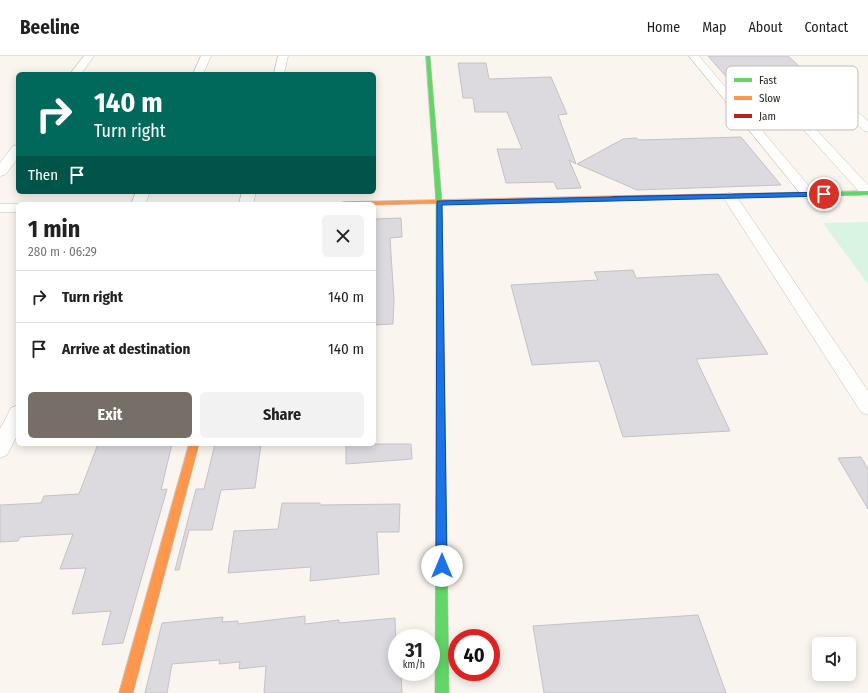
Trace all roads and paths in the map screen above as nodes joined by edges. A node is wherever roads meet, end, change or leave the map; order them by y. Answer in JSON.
{"nodes":[{"id":1,"x":89,"y":56,"type":"edge"},
{"id":2,"x":206,"y":56,"type":"edge"},
{"id":3,"x":283,"y":56,"type":"edge"},
{"id":4,"x":428,"y":56,"type":"edge"},
{"id":5,"x":694,"y":56,"type":"edge"},
{"id":6,"x":77,"y":72,"type":"edge"},
{"id":7,"x":199,"y":72,"type":"edge"},
{"id":8,"x":279,"y":72,"type":"edge"},
{"id":9,"x":726,"y":95,"type":"edge"},
{"id":10,"x":858,"y":119,"type":"edge"},
{"id":11,"x":868,"y":128,"type":"edge"},
{"id":12,"x":755,"y":130,"type":"edge"},
{"id":13,"x":810,"y":130,"type":"edge"},
{"id":14,"x":16,"y":152,"type":"edge"},
{"id":15,"x":0,"y":172,"type":"edge"},
{"id":16,"x":868,"y":193,"type":"edge"},
{"id":17,"x":809,"y":195,"type":"junction"},
{"id":18,"x":730,"y":197,"type":"junction"},
{"id":19,"x":439,"y":203,"type":"junction"},
{"id":20,"x":376,"y":204,"type":"edge"},
{"id":21,"x":0,"y":208,"type":"edge"},
{"id":22,"x":16,"y":208,"type":"edge"},
{"id":23,"x":868,"y":407,"type":"edge"},
{"id":24,"x":16,"y":417,"type":"edge"},
{"id":25,"x":193,"y":446,"type":"edge"},
{"id":26,"x":0,"y":449,"type":"edge"},
{"id":27,"x":126,"y":693,"type":"edge"},
{"id":28,"x":442,"y":693,"type":"edge"}],
"edges":[{"from":1,"to":6,"type":"street"},
{"from":2,"to":7,"type":"street"},
{"from":3,"to":8,"type":"street"},
{"from":4,"to":19,"type":"street"},
{"from":5,"to":9,"type":"street"},
{"from":10,"to":11,"type":"street"},
{"from":12,"to":17,"type":"street"},
{"from":13,"to":16,"type":"street"},
{"from":14,"to":15,"type":"street"},
{"from":16,"to":17,"type":"street"},
{"from":17,"to":18,"type":"street"},
{"from":18,"to":19,"type":"street"},
{"from":18,"to":23,"type":"street"},
{"from":19,"to":20,"type":"street"},
{"from":19,"to":28,"type":"street"},
{"from":21,"to":22,"type":"street"},
{"from":24,"to":26,"type":"street"},
{"from":25,"to":27,"type":"street"}]}
